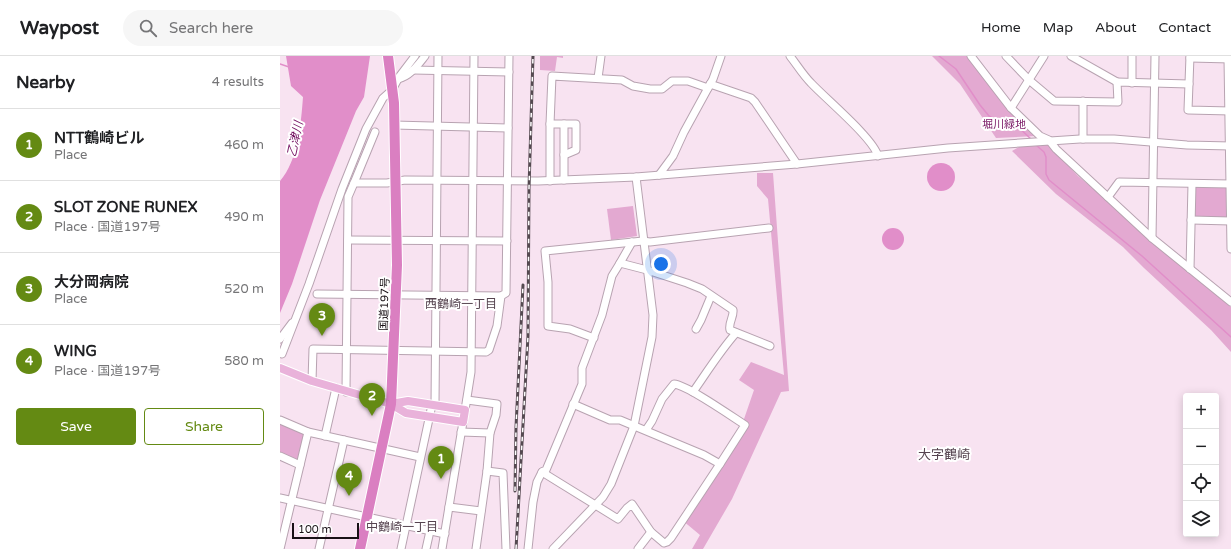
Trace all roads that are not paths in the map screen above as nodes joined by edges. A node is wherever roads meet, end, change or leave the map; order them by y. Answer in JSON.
{"nodes":[{"id":1,"x":388,"y":56,"type":"edge"},
{"id":2,"x":415,"y":56,"type":"edge"},
{"id":3,"x":425,"y":56,"type":"edge"},
{"id":4,"x":438,"y":56,"type":"edge"},
{"id":5,"x":474,"y":56,"type":"edge"},
{"id":6,"x":509,"y":56,"type":"edge"},
{"id":7,"x":601,"y":56,"type":"edge"},
{"id":8,"x":721,"y":56,"type":"edge"},
{"id":9,"x":790,"y":56,"type":"edge"},
{"id":10,"x":971,"y":56,"type":"edge"},
{"id":11,"x":1006,"y":56,"type":"edge"},
{"id":12,"x":1044,"y":56,"type":"edge"},
{"id":13,"x":1132,"y":56,"type":"edge"},
{"id":14,"x":1155,"y":56,"type":"edge"},
{"id":15,"x":1076,"y":57,"type":"edge"},
{"id":16,"x":1190,"y":57,"type":"edge"},
{"id":17,"x":1230,"y":59,"type":"edge"},
{"id":18,"x":413,"y":70,"type":"junction"},
{"id":19,"x":438,"y":70,"type":"junction"},
{"id":20,"x":474,"y":71,"type":"junction"},
{"id":21,"x":509,"y":72,"type":"junction"},
{"id":22,"x":598,"y":78,"type":"junction"},
{"id":23,"x":1029,"y":80,"type":"junction"},
{"id":24,"x":1117,"y":82,"type":"junction"},
{"id":25,"x":1132,"y":83,"type":"junction"},
{"id":26,"x":1155,"y":83,"type":"junction"},
{"id":27,"x":394,"y":84,"type":"junction"},
{"id":28,"x":1189,"y":84,"type":"junction"},
{"id":29,"x":709,"y":86,"type":"junction"},
{"id":30,"x":1084,"y":101,"type":"junction"},
{"id":31,"x":1012,"y":108,"type":"junction"},
{"id":32,"x":1230,"y":111,"type":"edge"},
{"id":33,"x":550,"y":124,"type":"junction"},
{"id":34,"x":564,"y":124,"type":"junction"},
{"id":35,"x":394,"y":125,"type":"junction"},
{"id":36,"x":438,"y":126,"type":"junction"},
{"id":37,"x":473,"y":127,"type":"junction"},
{"id":38,"x":508,"y":128,"type":"junction"},
{"id":39,"x":375,"y":132,"type":"dead end"},
{"id":40,"x":1083,"y":138,"type":"junction"},
{"id":41,"x":1049,"y":140,"type":"junction"},
{"id":42,"x":1154,"y":142,"type":"junction"},
{"id":43,"x":1230,"y":146,"type":"edge"},
{"id":44,"x":564,"y":155,"type":"junction"},
{"id":45,"x":878,"y":156,"type":"junction"},
{"id":46,"x":797,"y":164,"type":"junction"},
{"id":47,"x":659,"y":175,"type":"junction"},
{"id":48,"x":636,"y":177,"type":"junction"},
{"id":49,"x":437,"y":180,"type":"junction"},
{"id":50,"x":473,"y":180,"type":"junction"},
{"id":51,"x":508,"y":180,"type":"junction"},
{"id":52,"x":564,"y":180,"type":"junction"},
{"id":53,"x":550,"y":181,"type":"junction"},
{"id":54,"x":395,"y":182,"type":"junction"},
{"id":55,"x":354,"y":183,"type":"junction"},
{"id":56,"x":1153,"y":183,"type":"junction"},
{"id":57,"x":1192,"y":184,"type":"junction"},
{"id":58,"x":1230,"y":184,"type":"edge"},
{"id":59,"x":1108,"y":197,"type":"junction"},
{"id":60,"x":1191,"y":220,"type":"junction"},
{"id":61,"x":1230,"y":221,"type":"edge"},
{"id":62,"x":769,"y":228,"type":"dead end"},
{"id":63,"x":1152,"y":238,"type":"junction"},
{"id":64,"x":1231,"y":239,"type":"edge"},
{"id":65,"x":348,"y":240,"type":"junction"},
{"id":66,"x":397,"y":241,"type":"junction"},
{"id":67,"x":437,"y":241,"type":"junction"},
{"id":68,"x":472,"y":241,"type":"junction"},
{"id":69,"x":507,"y":241,"type":"junction"},
{"id":70,"x":643,"y":241,"type":"junction"},
{"id":71,"x":632,"y":242,"type":"junction"},
{"id":72,"x":1231,"y":249,"type":"edge"},
{"id":73,"x":620,"y":263,"type":"junction"},
{"id":74,"x":1190,"y":269,"type":"junction"},
{"id":75,"x":647,"y":270,"type":"junction"},
{"id":76,"x":317,"y":294,"type":"dead end"},
{"id":77,"x":347,"y":294,"type":"junction"},
{"id":78,"x":396,"y":295,"type":"junction"},
{"id":79,"x":436,"y":295,"type":"junction"},
{"id":80,"x":472,"y":296,"type":"junction"},
{"id":81,"x":501,"y":296,"type":"junction"},
{"id":82,"x":712,"y":296,"type":"junction"},
{"id":83,"x":1231,"y":302,"type":"edge"},
{"id":84,"x":297,"y":316,"type":"junction"},
{"id":85,"x":696,"y":329,"type":"dead end"},
{"id":86,"x":736,"y":333,"type":"junction"},
{"id":87,"x":594,"y":338,"type":"junction"},
{"id":88,"x":280,"y":339,"type":"edge"},
{"id":89,"x":770,"y":346,"type":"dead end"},
{"id":90,"x":347,"y":350,"type":"junction"},
{"id":91,"x":394,"y":351,"type":"junction"},
{"id":92,"x":436,"y":351,"type":"junction"},
{"id":93,"x":471,"y":352,"type":"junction"},
{"id":94,"x":282,"y":354,"type":"dead end"},
{"id":95,"x":280,"y":368,"type":"edge"},
{"id":96,"x":312,"y":381,"type":"junction"},
{"id":97,"x":336,"y":388,"type":"junction"},
{"id":98,"x":346,"y":392,"type":"junction"},
{"id":99,"x":693,"y":392,"type":"junction"},
{"id":100,"x":467,"y":400,"type":"junction"},
{"id":101,"x":391,"y":404,"type":"junction"},
{"id":102,"x":573,"y":404,"type":"junction"},
{"id":103,"x":433,"y":405,"type":"junction"},
{"id":104,"x":465,"y":410,"type":"junction"},
{"id":105,"x":429,"y":417,"type":"junction"},
{"id":106,"x":280,"y":420,"type":"edge"},
{"id":107,"x":463,"y":422,"type":"junction"},
{"id":108,"x":634,"y":426,"type":"junction"},
{"id":109,"x":646,"y":430,"type":"junction"},
{"id":110,"x":308,"y":432,"type":"junction"},
{"id":111,"x":461,"y":432,"type":"junction"},
{"id":112,"x":490,"y":433,"type":"junction"},
{"id":113,"x":325,"y":436,"type":"junction"},
{"id":114,"x":344,"y":440,"type":"junction"},
{"id":115,"x":382,"y":449,"type":"junction"},
{"id":116,"x":280,"y":456,"type":"edge"},
{"id":117,"x":420,"y":457,"type":"junction"},
{"id":118,"x":720,"y":464,"type":"junction"},
{"id":119,"x":300,"y":465,"type":"junction"},
{"id":120,"x":487,"y":471,"type":"junction"},
{"id":121,"x":542,"y":472,"type":"junction"},
{"id":122,"x":280,"y":498,"type":"edge"},
{"id":123,"x":292,"y":500,"type":"junction"},
{"id":124,"x":595,"y":505,"type":"junction"},
{"id":125,"x":449,"y":507,"type":"junction"},
{"id":126,"x":328,"y":508,"type":"junction"},
{"id":127,"x":481,"y":511,"type":"junction"},
{"id":128,"x":366,"y":517,"type":"junction"},
{"id":129,"x":406,"y":526,"type":"junction"},
{"id":130,"x":430,"y":531,"type":"junction"},
{"id":131,"x":651,"y":532,"type":"junction"},
{"id":132,"x":445,"y":534,"type":"junction"},
{"id":133,"x":280,"y":549,"type":"edge"},
{"id":134,"x":319,"y":549,"type":"edge"},
{"id":135,"x":360,"y":549,"type":"edge"},
{"id":136,"x":401,"y":549,"type":"edge"},
{"id":137,"x":426,"y":549,"type":"edge"},
{"id":138,"x":442,"y":549,"type":"edge"},
{"id":139,"x":476,"y":549,"type":"edge"},
{"id":140,"x":506,"y":549,"type":"edge"},
{"id":141,"x":528,"y":549,"type":"edge"},
{"id":142,"x":553,"y":549,"type":"edge"},
{"id":143,"x":638,"y":549,"type":"edge"}],
"edges":[{"from":1,"to":27,"type":"highway","name":"国道197号"},
{"from":2,"to":27,"type":"street"},
{"from":3,"to":18,"type":"street"},
{"from":4,"to":19,"type":"street"},
{"from":5,"to":20,"type":"street"},
{"from":6,"to":21,"type":"street"},
{"from":7,"to":22,"type":"street"},
{"from":8,"to":29,"type":"street"},
{"from":9,"to":45,"type":"street"},
{"from":10,"to":31,"type":"street"},
{"from":11,"to":23,"type":"street"},
{"from":12,"to":23,"type":"street"},
{"from":13,"to":25,"type":"street"},
{"from":14,"to":26,"type":"street"},
{"from":15,"to":24,"type":"street"},
{"from":16,"to":17,"type":"street"},
{"from":16,"to":28,"type":"street"},
{"from":17,"to":32,"type":"street"},
{"from":18,"to":19,"type":"street"},
{"from":18,"to":27,"type":"street"},
{"from":19,"to":20,"type":"street"},
{"from":19,"to":36,"type":"street"},
{"from":20,"to":21,"type":"street"},
{"from":20,"to":37,"type":"street"},
{"from":21,"to":38,"type":"street"},
{"from":22,"to":29,"type":"street"},
{"from":22,"to":33,"type":"street"},
{"from":23,"to":30,"type":"street"},
{"from":23,"to":31,"type":"street"},
{"from":24,"to":25,"type":"street"},
{"from":24,"to":30,"type":"street"},
{"from":25,"to":26,"type":"street"},
{"from":26,"to":28,"type":"street"},
{"from":26,"to":42,"type":"street"},
{"from":27,"to":35,"type":"highway","name":"国道197号"},
{"from":27,"to":84,"type":"street"},
{"from":28,"to":32,"type":"street"},
{"from":29,"to":46,"type":"street"},
{"from":29,"to":47,"type":"street"},
{"from":30,"to":40,"type":"street"},
{"from":31,"to":41,"type":"street"},
{"from":32,"to":43,"type":"street"},
{"from":33,"to":34,"type":"street"},
{"from":33,"to":53,"type":"street"},
{"from":34,"to":44,"type":"street"},
{"from":34,"to":44,"type":"street"},
{"from":35,"to":36,"type":"street"},
{"from":35,"to":54,"type":"highway","name":"国道197号"},
{"from":36,"to":37,"type":"street"},
{"from":36,"to":49,"type":"street"},
{"from":37,"to":38,"type":"street"},
{"from":37,"to":50,"type":"street"},
{"from":38,"to":51,"type":"street"},
{"from":39,"to":55,"type":"street"},
{"from":40,"to":41,"type":"street"},
{"from":40,"to":42,"type":"street"},
{"from":41,"to":45,"type":"street"},
{"from":41,"to":59,"type":"street"},
{"from":42,"to":43,"type":"street"},
{"from":42,"to":56,"type":"street"},
{"from":43,"to":58,"type":"street"},
{"from":44,"to":52,"type":"street"},
{"from":45,"to":46,"type":"street"},
{"from":46,"to":47,"type":"street"},
{"from":47,"to":48,"type":"street"},
{"from":48,"to":52,"type":"street"},
{"from":48,"to":70,"type":"street"},
{"from":49,"to":50,"type":"street"},
{"from":49,"to":54,"type":"street"},
{"from":49,"to":67,"type":"street"},
{"from":50,"to":51,"type":"street"},
{"from":50,"to":68,"type":"street"},
{"from":51,"to":53,"type":"street"},
{"from":51,"to":69,"type":"street"},
{"from":52,"to":53,"type":"street"},
{"from":54,"to":55,"type":"street"},
{"from":54,"to":66,"type":"highway","name":"国道197号"},
{"from":55,"to":65,"type":"street"},
{"from":56,"to":57,"type":"street"},
{"from":56,"to":59,"type":"street"},
{"from":56,"to":63,"type":"street"},
{"from":57,"to":58,"type":"street"},
{"from":57,"to":60,"type":"street"},
{"from":58,"to":61,"type":"street"},
{"from":59,"to":63,"type":"street"},
{"from":60,"to":61,"type":"street"},
{"from":60,"to":74,"type":"street"},
{"from":61,"to":64,"type":"street"},
{"from":62,"to":70,"type":"street"},
{"from":63,"to":74,"type":"street"},
{"from":64,"to":72,"type":"street"},
{"from":65,"to":66,"type":"street"},
{"from":65,"to":77,"type":"street"},
{"from":66,"to":67,"type":"street"},
{"from":66,"to":78,"type":"highway","name":"国道197号"},
{"from":67,"to":68,"type":"street"},
{"from":67,"to":79,"type":"street"},
{"from":68,"to":69,"type":"street"},
{"from":68,"to":80,"type":"street"},
{"from":69,"to":81,"type":"street"},
{"from":70,"to":71,"type":"street"},
{"from":70,"to":75,"type":"street"},
{"from":71,"to":73,"type":"street"},
{"from":71,"to":87,"type":"street"},
{"from":73,"to":75,"type":"street"},
{"from":73,"to":87,"type":"street"},
{"from":74,"to":83,"type":"street"},
{"from":75,"to":82,"type":"street"},
{"from":75,"to":108,"type":"street"},
{"from":76,"to":77,"type":"street"},
{"from":77,"to":78,"type":"street"},
{"from":77,"to":90,"type":"street"},
{"from":78,"to":79,"type":"street"},
{"from":78,"to":91,"type":"highway","name":"国道197号"},
{"from":79,"to":80,"type":"street"},
{"from":79,"to":92,"type":"street"},
{"from":80,"to":81,"type":"street"},
{"from":80,"to":93,"type":"street"},
{"from":81,"to":93,"type":"street"},
{"from":82,"to":85,"type":"street"},
{"from":82,"to":86,"type":"street"},
{"from":84,"to":88,"type":"street"},
{"from":84,"to":94,"type":"street"},
{"from":86,"to":89,"type":"street"},
{"from":86,"to":99,"type":"street"},
{"from":87,"to":102,"type":"street"},
{"from":90,"to":91,"type":"street"},
{"from":90,"to":96,"type":"street"},
{"from":90,"to":98,"type":"street"},
{"from":91,"to":92,"type":"street"},
{"from":91,"to":101,"type":"highway","name":"国道197号"},
{"from":92,"to":93,"type":"street"},
{"from":92,"to":103,"type":"street"},
{"from":93,"to":100,"type":"street"},
{"from":95,"to":96,"type":"main road"},
{"from":96,"to":97,"type":"main road"},
{"from":97,"to":98,"type":"main road"},
{"from":97,"to":113,"type":"street"},
{"from":98,"to":101,"type":"main road"},
{"from":99,"to":109,"type":"street"},
{"from":99,"to":118,"type":"street"},
{"from":100,"to":104,"type":"street"},
{"from":100,"to":112,"type":"street"},
{"from":101,"to":103,"type":"main road"},
{"from":101,"to":105,"type":"main road"},
{"from":101,"to":115,"type":"highway","name":"国道197号"},
{"from":102,"to":108,"type":"street"},
{"from":102,"to":121,"type":"street"},
{"from":103,"to":104,"type":"main road"},
{"from":103,"to":105,"type":"street"},
{"from":104,"to":107,"type":"main road"},
{"from":105,"to":107,"type":"main road"},
{"from":105,"to":117,"type":"street"},
{"from":106,"to":110,"type":"street"},
{"from":107,"to":111,"type":"street"},
{"from":108,"to":109,"type":"street"},
{"from":108,"to":124,"type":"street"},
{"from":109,"to":118,"type":"street"},
{"from":110,"to":113,"type":"street"},
{"from":110,"to":119,"type":"street"},
{"from":111,"to":112,"type":"street"},
{"from":111,"to":125,"type":"street"},
{"from":112,"to":120,"type":"street"},
{"from":113,"to":114,"type":"street"},
{"from":114,"to":115,"type":"street"},
{"from":114,"to":126,"type":"street"},
{"from":115,"to":117,"type":"street"},
{"from":115,"to":128,"type":"highway","name":"国道197号"},
{"from":116,"to":119,"type":"street"},
{"from":117,"to":129,"type":"street"},
{"from":118,"to":131,"type":"street"},
{"from":119,"to":123,"type":"street"},
{"from":120,"to":127,"type":"street"},
{"from":120,"to":140,"type":"street"},
{"from":121,"to":124,"type":"street"},
{"from":121,"to":141,"type":"street"},
{"from":122,"to":123,"type":"street"},
{"from":123,"to":126,"type":"street"},
{"from":123,"to":133,"type":"street"},
{"from":124,"to":131,"type":"street"},
{"from":124,"to":142,"type":"street"},
{"from":125,"to":127,"type":"street"},
{"from":125,"to":132,"type":"street"},
{"from":126,"to":128,"type":"street"},
{"from":126,"to":134,"type":"street"},
{"from":127,"to":139,"type":"street"},
{"from":128,"to":129,"type":"street"},
{"from":128,"to":135,"type":"highway","name":"国道197号"},
{"from":129,"to":130,"type":"street"},
{"from":129,"to":136,"type":"street"},
{"from":130,"to":132,"type":"street"},
{"from":130,"to":137,"type":"street"},
{"from":131,"to":143,"type":"street"},
{"from":132,"to":138,"type":"street"}]}
